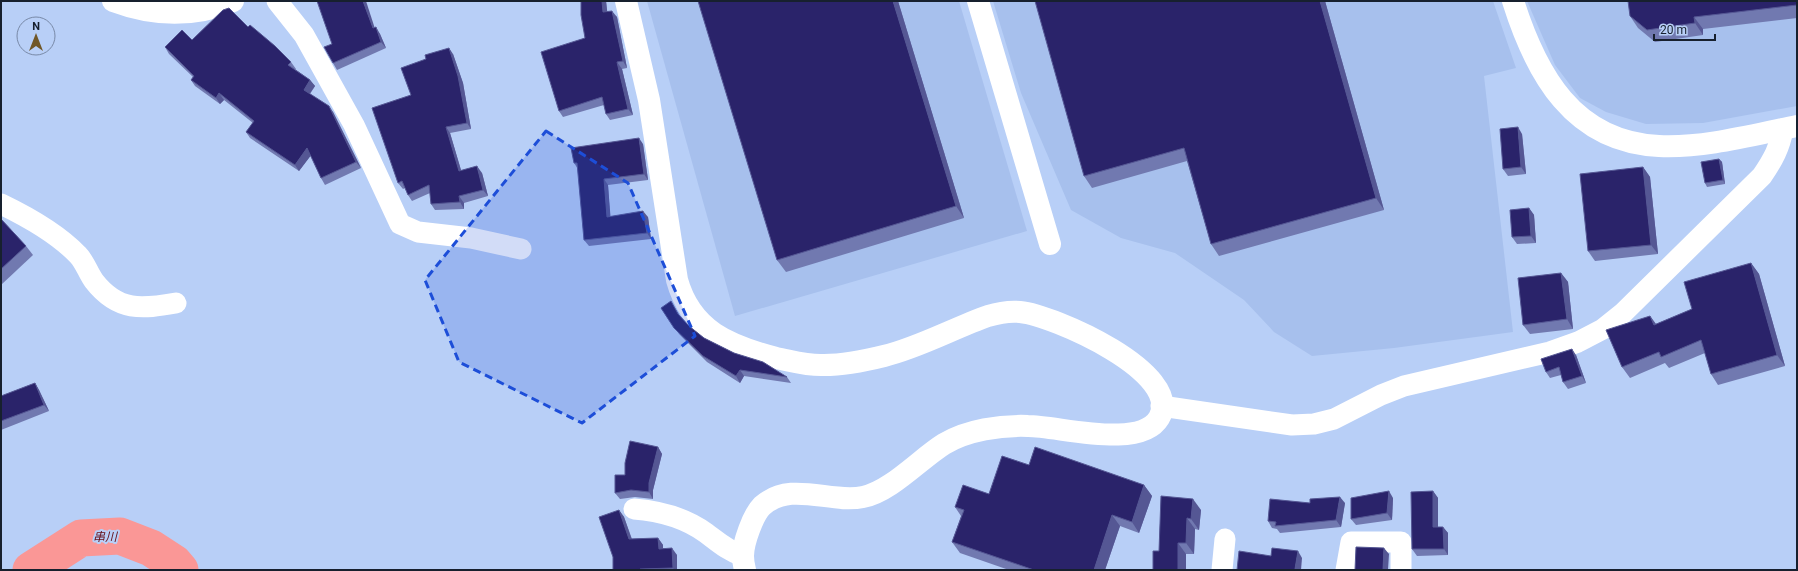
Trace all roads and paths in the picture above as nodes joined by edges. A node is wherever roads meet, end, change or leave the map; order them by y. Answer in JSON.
{"nodes":[{"id":1,"x":113,"y":1,"type":"edge"},
{"id":2,"x":233,"y":1,"type":"edge"},
{"id":3,"x":277,"y":1,"type":"edge"},
{"id":4,"x":626,"y":1,"type":"edge"},
{"id":5,"x":978,"y":1,"type":"edge"},
{"id":6,"x":1513,"y":1,"type":"edge"},
{"id":7,"x":1790,"y":127,"type":"edge"},
{"id":8,"x":1,"y":204,"type":"edge"},
{"id":9,"x":1050,"y":244,"type":"dead end"},
{"id":10,"x":521,"y":249,"type":"dead end"},
{"id":11,"x":176,"y":303,"type":"dead end"},
{"id":12,"x":1161,"y":406,"type":"junction"},
{"id":13,"x":634,"y":509,"type":"dead end"},
{"id":14,"x":1224,"y":539,"type":"dead end"},
{"id":15,"x":744,"y":563,"type":"edge"},
{"id":16,"x":1222,"y":570,"type":"edge"},
{"id":17,"x":1346,"y":570,"type":"edge"},
{"id":18,"x":1401,"y":570,"type":"edge"}],
"edges":[{"from":1,"to":2,"type":"street"},
{"from":3,"to":10,"type":"street"},
{"from":4,"to":12,"type":"street"},
{"from":5,"to":9,"type":"street"},
{"from":6,"to":7,"type":"street"},
{"from":7,"to":12,"type":"street"},
{"from":8,"to":11,"type":"street"},
{"from":12,"to":15,"type":"street"},
{"from":13,"to":15,"type":"street"},
{"from":14,"to":16,"type":"street"},
{"from":17,"to":18,"type":"street"}]}
